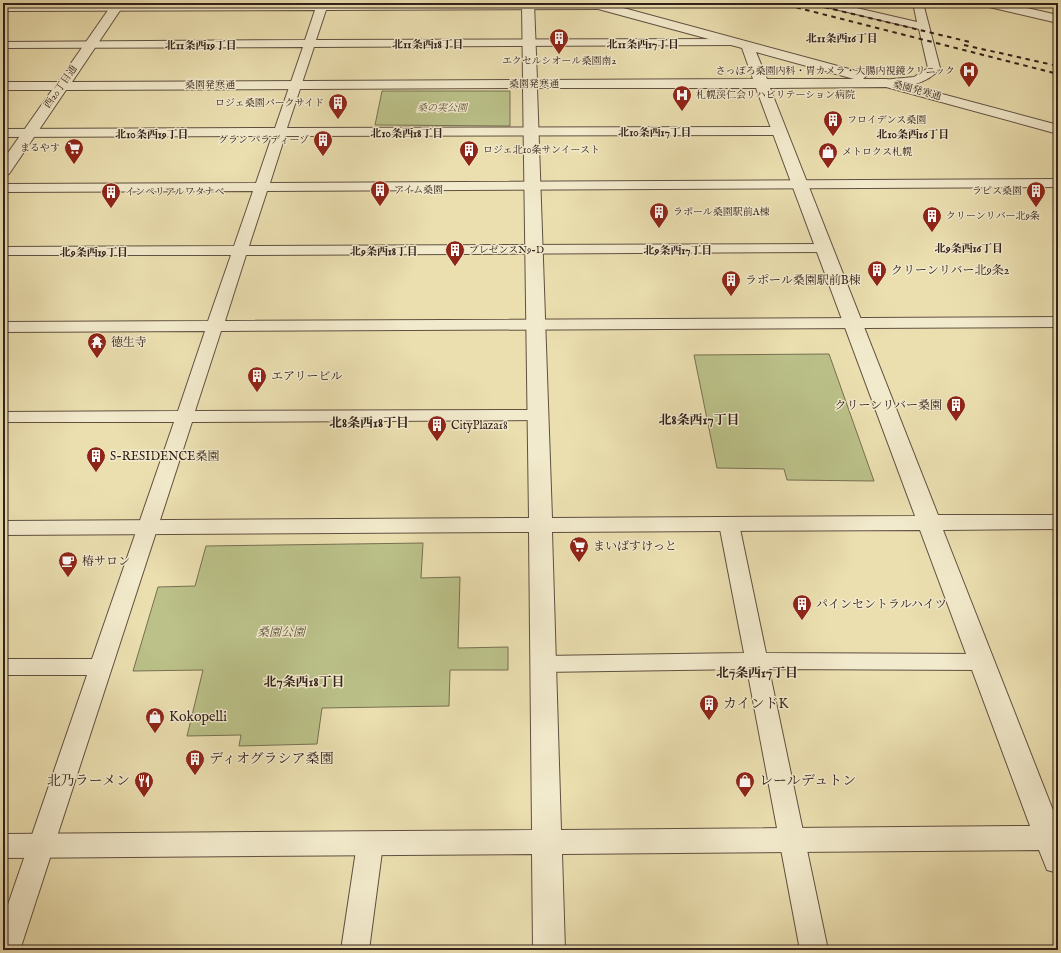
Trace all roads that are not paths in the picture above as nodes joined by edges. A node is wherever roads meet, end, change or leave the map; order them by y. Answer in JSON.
{"nodes":[{"id":1,"x":822,"y":3,"type":"edge"},
{"id":2,"x":918,"y":3,"type":"edge"},
{"id":3,"x":989,"y":3,"type":"edge"},
{"id":4,"x":322,"y":5,"type":"edge"},
{"id":5,"x":528,"y":5,"type":"edge"},
{"id":6,"x":597,"y":5,"type":"edge"},
{"id":7,"x":117,"y":6,"type":"edge"},
{"id":8,"x":3,"y":8,"type":"edge"},
{"id":9,"x":1056,"y":17,"type":"edge"},
{"id":10,"x":924,"y":27,"type":"junction"},
{"id":11,"x":310,"y":44,"type":"junction"},
{"id":12,"x":529,"y":44,"type":"junction"},
{"id":13,"x":742,"y":44,"type":"junction"},
{"id":14,"x":3,"y":45,"type":"edge"},
{"id":15,"x":90,"y":45,"type":"junction"},
{"id":16,"x":886,"y":83,"type":"junction"},
{"id":17,"x":530,"y":84,"type":"junction"},
{"id":18,"x":763,"y":84,"type":"junction"},
{"id":19,"x":296,"y":85,"type":"junction"},
{"id":20,"x":3,"y":86,"type":"edge"},
{"id":21,"x":62,"y":86,"type":"junction"},
{"id":22,"x":780,"y":130,"type":"junction"},
{"id":23,"x":1058,"y":130,"type":"edge"},
{"id":24,"x":280,"y":132,"type":"junction"},
{"id":25,"x":530,"y":132,"type":"junction"},
{"id":26,"x":3,"y":133,"type":"edge"},
{"id":27,"x":29,"y":133,"type":"junction"},
{"id":28,"x":3,"y":171,"type":"edge"},
{"id":29,"x":1058,"y":183,"type":"edge"},
{"id":30,"x":801,"y":185,"type":"junction"},
{"id":31,"x":532,"y":186,"type":"junction"},
{"id":32,"x":262,"y":187,"type":"junction"},
{"id":33,"x":3,"y":188,"type":"edge"},
{"id":34,"x":825,"y":248,"type":"junction"},
{"id":35,"x":533,"y":249,"type":"junction"},
{"id":36,"x":241,"y":250,"type":"junction"},
{"id":37,"x":3,"y":252,"type":"edge"},
{"id":38,"x":1058,"y":322,"type":"edge"},
{"id":39,"x":853,"y":323,"type":"junction"},
{"id":40,"x":535,"y":324,"type":"junction"},
{"id":41,"x":216,"y":326,"type":"junction"},
{"id":42,"x":3,"y":327,"type":"edge"},
{"id":43,"x":537,"y":415,"type":"junction"},
{"id":44,"x":185,"y":416,"type":"junction"},
{"id":45,"x":3,"y":417,"type":"edge"},
{"id":46,"x":1058,"y":522,"type":"edge"},
{"id":47,"x":929,"y":523,"type":"junction"},
{"id":48,"x":729,"y":524,"type":"junction"},
{"id":49,"x":541,"y":525,"type":"junction"},
{"id":50,"x":148,"y":527,"type":"junction"},
{"id":51,"x":3,"y":528,"type":"edge"},
{"id":52,"x":756,"y":661,"type":"junction"},
{"id":53,"x":982,"y":662,"type":"junction"},
{"id":54,"x":542,"y":664,"type":"junction"},
{"id":55,"x":101,"y":666,"type":"junction"},
{"id":56,"x":3,"y":667,"type":"edge"},
{"id":57,"x":792,"y":840,"type":"junction"},
{"id":58,"x":546,"y":842,"type":"junction"},
{"id":59,"x":370,"y":844,"type":"junction"},
{"id":60,"x":42,"y":845,"type":"junction"},
{"id":61,"x":3,"y":846,"type":"edge"},
{"id":62,"x":1055,"y":846,"type":"edge"},
{"id":63,"x":6,"y":950,"type":"edge"},
{"id":64,"x":355,"y":950,"type":"edge"},
{"id":65,"x":549,"y":950,"type":"edge"},
{"id":66,"x":814,"y":950,"type":"edge"}],
"edges":[{"from":1,"to":10,"type":"street"},
{"from":2,"to":10,"type":"street"},
{"from":3,"to":9,"type":"street"},
{"from":4,"to":5,"type":"street"},
{"from":4,"to":7,"type":"street"},
{"from":4,"to":11,"type":"street"},
{"from":5,"to":6,"type":"street"},
{"from":5,"to":12,"type":"street"},
{"from":6,"to":13,"type":"street"},
{"from":7,"to":8,"type":"street"},
{"from":7,"to":15,"type":"street","name":"西20丁目通"},
{"from":10,"to":16,"type":"street"},
{"from":11,"to":12,"type":"street"},
{"from":11,"to":15,"type":"street"},
{"from":11,"to":19,"type":"street"},
{"from":12,"to":13,"type":"street"},
{"from":12,"to":17,"type":"street"},
{"from":13,"to":16,"type":"street"},
{"from":13,"to":18,"type":"street"},
{"from":14,"to":15,"type":"street"},
{"from":15,"to":21,"type":"street","name":"西20丁目通"},
{"from":16,"to":18,"type":"street","name":"桑園発寒通"},
{"from":16,"to":23,"type":"street","name":"桑園発寒通"},
{"from":17,"to":18,"type":"street","name":"桑園発寒通"},
{"from":17,"to":19,"type":"street","name":"桑園発寒通"},
{"from":17,"to":25,"type":"street"},
{"from":18,"to":22,"type":"street"},
{"from":19,"to":21,"type":"street","name":"桑園発寒通"},
{"from":19,"to":24,"type":"street"},
{"from":20,"to":21,"type":"street","name":"桑園発寒通"},
{"from":21,"to":27,"type":"street","name":"西20丁目通"},
{"from":22,"to":25,"type":"street"},
{"from":22,"to":30,"type":"street"},
{"from":24,"to":25,"type":"street"},
{"from":24,"to":27,"type":"street"},
{"from":24,"to":32,"type":"street"},
{"from":25,"to":31,"type":"street"},
{"from":26,"to":27,"type":"street"},
{"from":27,"to":28,"type":"street","name":"西20丁目通"},
{"from":29,"to":30,"type":"street"},
{"from":30,"to":31,"type":"street"},
{"from":30,"to":34,"type":"street"},
{"from":31,"to":32,"type":"street"},
{"from":31,"to":35,"type":"street"},
{"from":32,"to":33,"type":"street"},
{"from":32,"to":36,"type":"street"},
{"from":34,"to":35,"type":"street"},
{"from":34,"to":39,"type":"street"},
{"from":35,"to":36,"type":"street"},
{"from":35,"to":40,"type":"street"},
{"from":36,"to":37,"type":"street"},
{"from":36,"to":41,"type":"street"},
{"from":38,"to":39,"type":"street"},
{"from":39,"to":40,"type":"street"},
{"from":39,"to":47,"type":"street"},
{"from":40,"to":41,"type":"street"},
{"from":40,"to":43,"type":"street"},
{"from":41,"to":42,"type":"street"},
{"from":41,"to":44,"type":"street"},
{"from":43,"to":44,"type":"street"},
{"from":43,"to":49,"type":"street"},
{"from":44,"to":45,"type":"street"},
{"from":44,"to":50,"type":"street"},
{"from":46,"to":47,"type":"street"},
{"from":47,"to":48,"type":"street"},
{"from":47,"to":53,"type":"street"},
{"from":48,"to":49,"type":"street"},
{"from":48,"to":52,"type":"street"},
{"from":49,"to":50,"type":"street"},
{"from":49,"to":54,"type":"street"},
{"from":50,"to":51,"type":"street"},
{"from":50,"to":55,"type":"street"},
{"from":52,"to":53,"type":"street"},
{"from":52,"to":54,"type":"street"},
{"from":52,"to":57,"type":"street"},
{"from":53,"to":62,"type":"street"},
{"from":54,"to":58,"type":"street"},
{"from":55,"to":56,"type":"street"},
{"from":55,"to":60,"type":"street"},
{"from":57,"to":58,"type":"street"},
{"from":57,"to":62,"type":"street"},
{"from":57,"to":66,"type":"street"},
{"from":58,"to":59,"type":"street"},
{"from":58,"to":65,"type":"street"},
{"from":59,"to":60,"type":"street"},
{"from":59,"to":64,"type":"street"},
{"from":60,"to":61,"type":"street"},
{"from":60,"to":63,"type":"street"}]}
